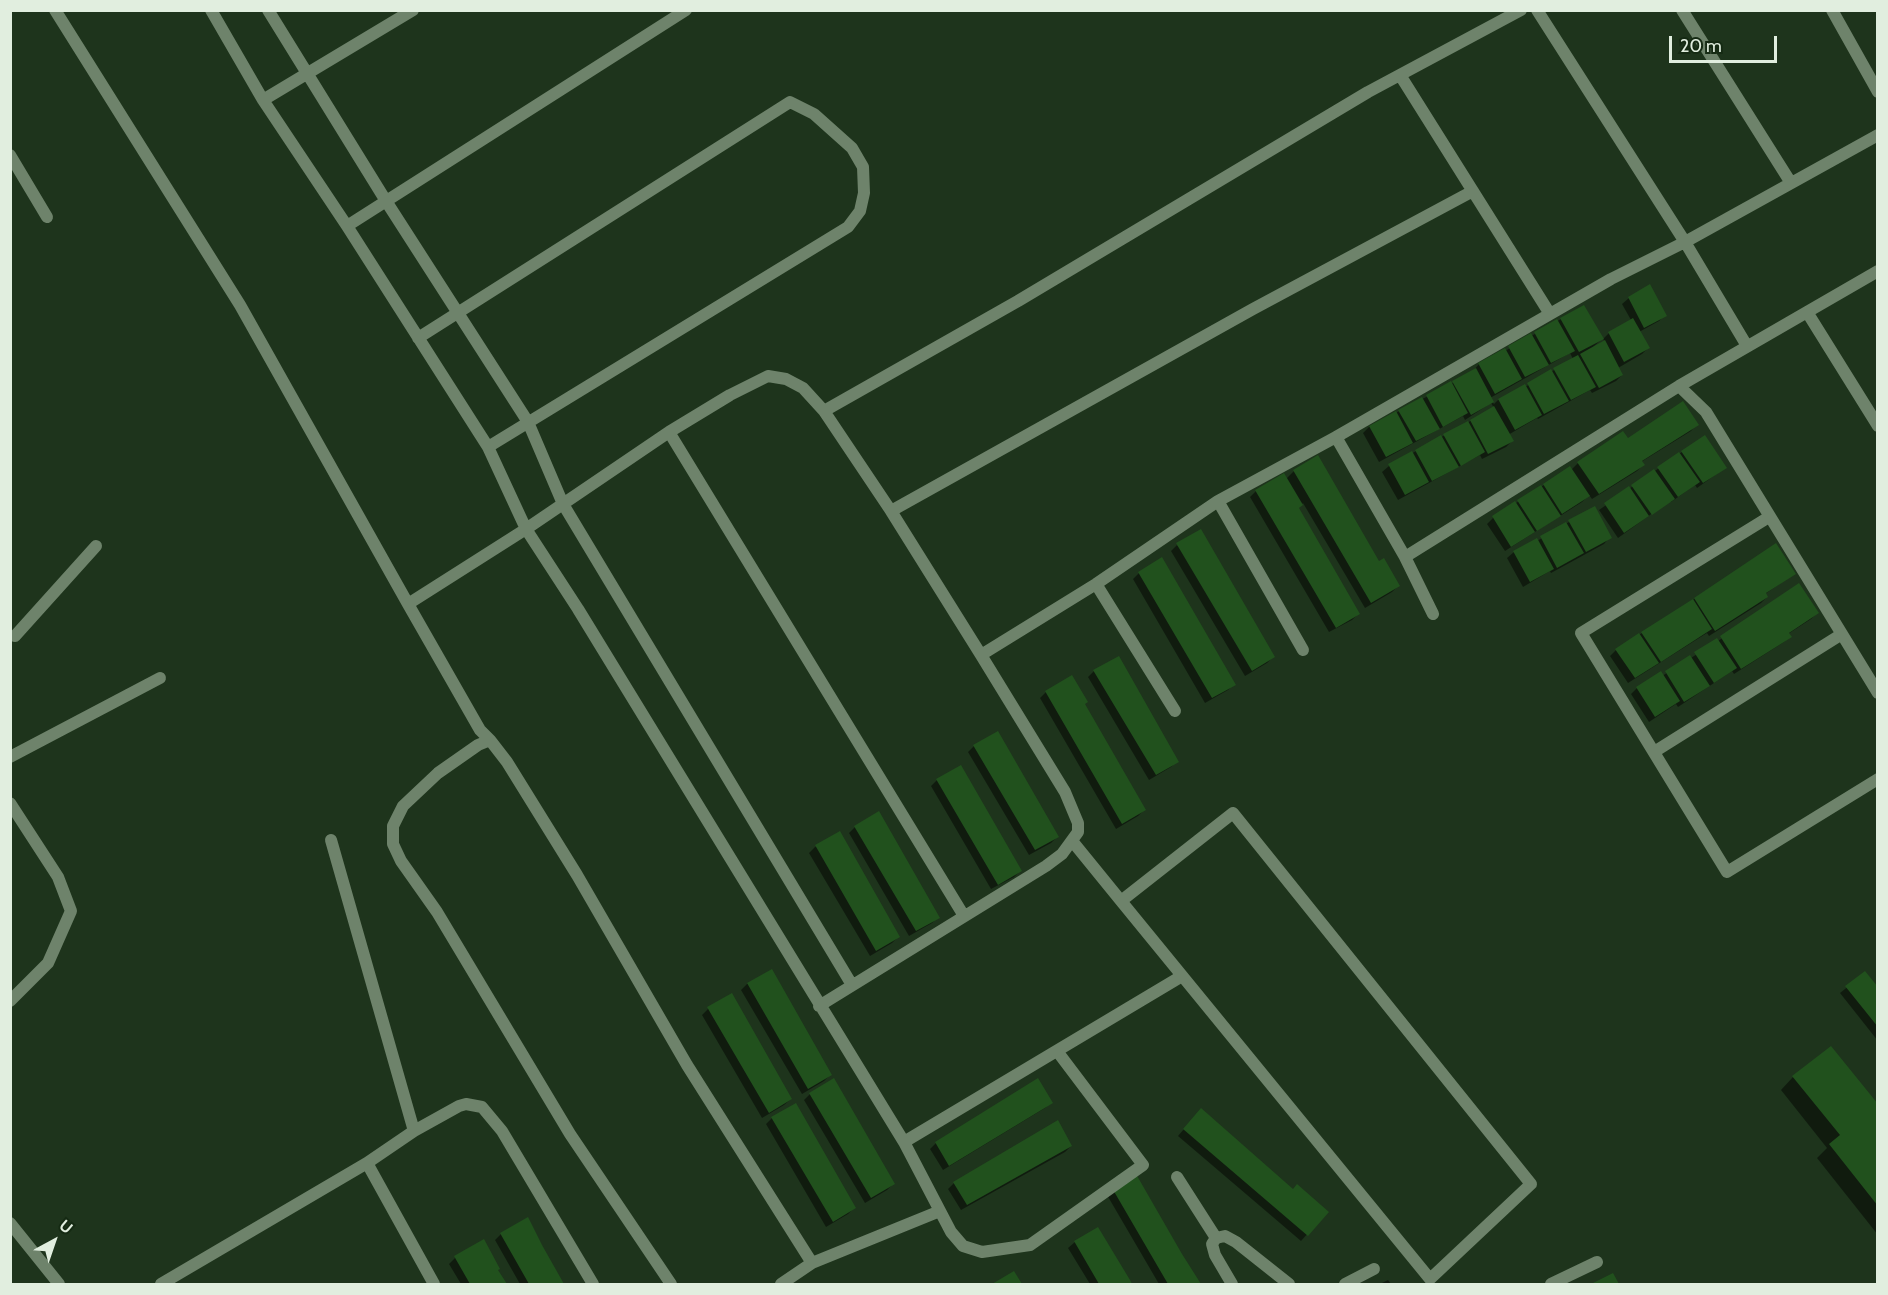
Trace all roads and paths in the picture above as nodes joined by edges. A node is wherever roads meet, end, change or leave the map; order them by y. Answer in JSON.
{"nodes":[{"id":1,"x":56,"y":10,"type":"edge"},
{"id":2,"x":211,"y":10,"type":"edge"},
{"id":3,"x":268,"y":10,"type":"edge"},
{"id":4,"x":413,"y":10,"type":"edge"},
{"id":5,"x":686,"y":10,"type":"edge"},
{"id":6,"x":1521,"y":10,"type":"edge"},
{"id":7,"x":1537,"y":10,"type":"edge"},
{"id":8,"x":1682,"y":10,"type":"edge"},
{"id":9,"x":1832,"y":10,"type":"edge"},
{"id":10,"x":308,"y":74,"type":"junction"},
{"id":11,"x":1400,"y":75,"type":"junction"},
{"id":12,"x":1878,"y":92,"type":"edge"},
{"id":13,"x":263,"y":99,"type":"junction"},
{"id":14,"x":1878,"y":135,"type":"edge"},
{"id":15,"x":10,"y":155,"type":"edge"},
{"id":16,"x":1791,"y":183,"type":"junction"},
{"id":17,"x":1473,"y":191,"type":"junction"},
{"id":18,"x":386,"y":201,"type":"junction"},
{"id":19,"x":47,"y":217,"type":"dead end"},
{"id":20,"x":347,"y":226,"type":"junction"},
{"id":21,"x":1685,"y":242,"type":"junction"},
{"id":22,"x":1878,"y":271,"type":"edge"},
{"id":23,"x":1807,"y":312,"type":"junction"},
{"id":24,"x":458,"y":313,"type":"junction"},
{"id":25,"x":1550,"y":314,"type":"junction"},
{"id":26,"x":418,"y":338,"type":"junction"},
{"id":27,"x":1747,"y":346,"type":"junction"},
{"id":28,"x":1679,"y":386,"type":"junction"},
{"id":29,"x":824,"y":411,"type":"junction"},
{"id":30,"x":528,"y":422,"type":"junction"},
{"id":31,"x":1878,"y":426,"type":"edge"},
{"id":32,"x":669,"y":432,"type":"junction"},
{"id":33,"x":1336,"y":437,"type":"junction"},
{"id":34,"x":488,"y":447,"type":"junction"},
{"id":35,"x":1218,"y":501,"type":"junction"},
{"id":36,"x":563,"y":504,"type":"junction"},
{"id":37,"x":891,"y":511,"type":"junction"},
{"id":38,"x":1769,"y":517,"type":"junction"},
{"id":39,"x":526,"y":529,"type":"junction"},
{"id":40,"x":96,"y":546,"type":"dead end"},
{"id":41,"x":1405,"y":557,"type":"junction"},
{"id":42,"x":1096,"y":584,"type":"junction"},
{"id":43,"x":408,"y":604,"type":"junction"},
{"id":44,"x":1433,"y":614,"type":"dead end"},
{"id":45,"x":1842,"y":633,"type":"junction"},
{"id":46,"x":12,"y":634,"type":"edge"},
{"id":47,"x":1304,"y":650,"type":"dead end"},
{"id":48,"x":981,"y":655,"type":"junction"},
{"id":49,"x":160,"y":678,"type":"dead end"},
{"id":50,"x":1878,"y":693,"type":"edge"},
{"id":51,"x":1175,"y":711,"type":"dead end"},
{"id":52,"x":489,"y":740,"type":"junction"},
{"id":53,"x":1654,"y":752,"type":"junction"},
{"id":54,"x":10,"y":757,"type":"edge"},
{"id":55,"x":1878,"y":779,"type":"edge"},
{"id":56,"x":10,"y":803,"type":"edge"},
{"id":57,"x":331,"y":840,"type":"dead end"},
{"id":58,"x":1073,"y":842,"type":"junction"},
{"id":59,"x":1121,"y":901,"type":"junction"},
{"id":60,"x":964,"y":916,"type":"junction"},
{"id":61,"x":1182,"y":976,"type":"junction"},
{"id":62,"x":852,"y":985,"type":"junction"},
{"id":63,"x":10,"y":1001,"type":"edge"},
{"id":64,"x":819,"y":1006,"type":"junction"},
{"id":65,"x":1057,"y":1051,"type":"junction"},
{"id":66,"x":414,"y":1131,"type":"junction"},
{"id":67,"x":904,"y":1142,"type":"junction"},
{"id":68,"x":367,"y":1163,"type":"junction"},
{"id":69,"x":1177,"y":1177,"type":"dead end"},
{"id":70,"x":940,"y":1211,"type":"junction"},
{"id":71,"x":10,"y":1223,"type":"edge"},
{"id":72,"x":1216,"y":1238,"type":"junction"},
{"id":73,"x":1597,"y":1262,"type":"dead end"},
{"id":74,"x":812,"y":1263,"type":"junction"},
{"id":75,"x":1374,"y":1269,"type":"dead end"},
{"id":76,"x":431,"y":1283,"type":"edge"},
{"id":77,"x":59,"y":1284,"type":"edge"},
{"id":78,"x":160,"y":1284,"type":"edge"},
{"id":79,"x":593,"y":1284,"type":"edge"},
{"id":80,"x":670,"y":1284,"type":"edge"},
{"id":81,"x":781,"y":1284,"type":"edge"},
{"id":82,"x":1232,"y":1284,"type":"edge"},
{"id":83,"x":1289,"y":1284,"type":"edge"},
{"id":84,"x":1345,"y":1284,"type":"edge"},
{"id":85,"x":1551,"y":1284,"type":"edge"}],
"edges":[{"from":1,"to":43,"type":"street"},
{"from":2,"to":13,"type":"street"},
{"from":3,"to":10,"type":"street"},
{"from":4,"to":10,"type":"street"},
{"from":5,"to":18,"type":"street"},
{"from":6,"to":11,"type":"street"},
{"from":7,"to":21,"type":"street"},
{"from":8,"to":16,"type":"street"},
{"from":9,"to":12,"type":"street"},
{"from":10,"to":13,"type":"street"},
{"from":10,"to":18,"type":"street"},
{"from":11,"to":17,"type":"street"},
{"from":11,"to":29,"type":"street"},
{"from":13,"to":20,"type":"street"},
{"from":14,"to":16,"type":"street"},
{"from":15,"to":19,"type":"street"},
{"from":16,"to":21,"type":"street"},
{"from":17,"to":25,"type":"street"},
{"from":17,"to":37,"type":"street"},
{"from":18,"to":20,"type":"street"},
{"from":18,"to":24,"type":"street"},
{"from":20,"to":26,"type":"street"},
{"from":21,"to":25,"type":"street"},
{"from":21,"to":27,"type":"street"},
{"from":22,"to":23,"type":"street"},
{"from":23,"to":27,"type":"street"},
{"from":23,"to":31,"type":"street"},
{"from":24,"to":26,"type":"street"},
{"from":24,"to":30,"type":"street"},
{"from":24,"to":30,"type":"street"},
{"from":25,"to":33,"type":"street"},
{"from":26,"to":34,"type":"street"},
{"from":27,"to":28,"type":"street"},
{"from":28,"to":38,"type":"street"},
{"from":28,"to":41,"type":"street"},
{"from":29,"to":32,"type":"street"},
{"from":29,"to":37,"type":"street"},
{"from":30,"to":34,"type":"street"},
{"from":30,"to":36,"type":"street"},
{"from":32,"to":36,"type":"street"},
{"from":32,"to":60,"type":"street"},
{"from":33,"to":35,"type":"street"},
{"from":33,"to":41,"type":"street"},
{"from":34,"to":39,"type":"street"},
{"from":35,"to":42,"type":"street"},
{"from":35,"to":47,"type":"street"},
{"from":36,"to":39,"type":"street"},
{"from":36,"to":62,"type":"street"},
{"from":37,"to":48,"type":"street"},
{"from":38,"to":45,"type":"street"},
{"from":38,"to":53,"type":"street"},
{"from":39,"to":43,"type":"street"},
{"from":39,"to":64,"type":"street"},
{"from":40,"to":46,"type":"street"},
{"from":41,"to":44,"type":"street"},
{"from":42,"to":48,"type":"street"},
{"from":42,"to":51,"type":"street"},
{"from":43,"to":52,"type":"street"},
{"from":45,"to":50,"type":"street"},
{"from":45,"to":53,"type":"street"},
{"from":48,"to":58,"type":"street"},
{"from":49,"to":54,"type":"street"},
{"from":52,"to":74,"type":"street"},
{"from":52,"to":80,"type":"street"},
{"from":53,"to":55,"type":"street"},
{"from":56,"to":63,"type":"street"},
{"from":57,"to":66,"type":"street"},
{"from":58,"to":59,"type":"street"},
{"from":58,"to":60,"type":"street"},
{"from":59,"to":61,"type":"street"},
{"from":59,"to":61,"type":"street"},
{"from":60,"to":62,"type":"street"},
{"from":61,"to":65,"type":"street"},
{"from":62,"to":64,"type":"street"},
{"from":64,"to":67,"type":"street"},
{"from":65,"to":67,"type":"street"},
{"from":65,"to":70,"type":"street"},
{"from":66,"to":68,"type":"street"},
{"from":66,"to":79,"type":"street"},
{"from":67,"to":70,"type":"street"},
{"from":68,"to":76,"type":"street"},
{"from":68,"to":78,"type":"street"},
{"from":69,"to":72,"type":"street"},
{"from":70,"to":74,"type":"street"},
{"from":71,"to":77,"type":"street"},
{"from":72,"to":82,"type":"street"},
{"from":72,"to":83,"type":"street"},
{"from":73,"to":85,"type":"street"},
{"from":74,"to":81,"type":"street"},
{"from":75,"to":84,"type":"street"}]}
